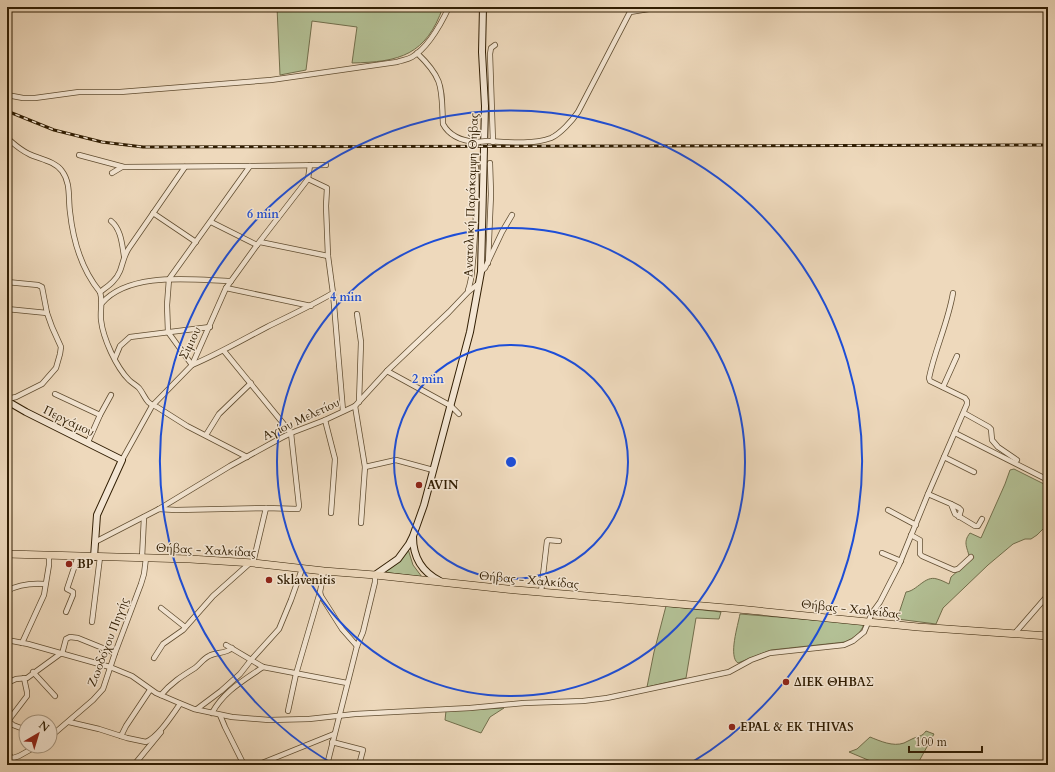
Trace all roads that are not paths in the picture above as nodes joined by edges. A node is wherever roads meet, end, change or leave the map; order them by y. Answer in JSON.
{"nodes":[{"id":1,"x":449,"y":7,"type":"edge"},
{"id":2,"x":483,"y":7,"type":"edge"},
{"id":3,"x":661,"y":7,"type":"edge"},
{"id":4,"x":631,"y":9,"type":"edge"},
{"id":5,"x":495,"y":45,"type":"dead end"},
{"id":6,"x":417,"y":53,"type":"junction"},
{"id":7,"x":7,"y":95,"type":"edge"},
{"id":8,"x":7,"y":138,"type":"edge"},
{"id":9,"x":490,"y":142,"type":"junction"},
{"id":10,"x":79,"y":155,"type":"dead end"},
{"id":11,"x":490,"y":163,"type":"dead end"},
{"id":12,"x":310,"y":165,"type":"junction"},
{"id":13,"x":326,"y":165,"type":"dead end"},
{"id":14,"x":250,"y":166,"type":"junction"},
{"id":15,"x":122,"y":167,"type":"junction"},
{"id":16,"x":185,"y":167,"type":"junction"},
{"id":17,"x":476,"y":167,"type":"dead end"},
{"id":18,"x":112,"y":173,"type":"dead end"},
{"id":19,"x":308,"y":179,"type":"junction"},
{"id":20,"x":153,"y":213,"type":"junction"},
{"id":21,"x":512,"y":214,"type":"dead end"},
{"id":22,"x":111,"y":221,"type":"dead end"},
{"id":23,"x":211,"y":222,"type":"junction"},
{"id":24,"x":196,"y":242,"type":"junction"},
{"id":25,"x":258,"y":244,"type":"junction"},
{"id":26,"x":124,"y":256,"type":"junction"},
{"id":27,"x":328,"y":256,"type":"junction"},
{"id":28,"x":488,"y":263,"type":"junction"},
{"id":29,"x":481,"y":272,"type":"junction"},
{"id":30,"x":170,"y":279,"type":"junction"},
{"id":31,"x":7,"y":282,"type":"edge"},
{"id":32,"x":231,"y":282,"type":"junction"},
{"id":33,"x":479,"y":282,"type":"junction"},
{"id":34,"x":226,"y":288,"type":"junction"},
{"id":35,"x":100,"y":292,"type":"junction"},
{"id":36,"x":468,"y":292,"type":"junction"},
{"id":37,"x":333,"y":293,"type":"junction"},
{"id":38,"x":953,"y":293,"type":"dead end"},
{"id":39,"x":102,"y":303,"type":"junction"},
{"id":40,"x":311,"y":306,"type":"junction"},
{"id":41,"x":7,"y":310,"type":"edge"},
{"id":42,"x":47,"y":313,"type":"junction"},
{"id":43,"x":357,"y":314,"type":"dead end"},
{"id":44,"x":210,"y":327,"type":"junction"},
{"id":45,"x":168,"y":332,"type":"junction"},
{"id":46,"x":224,"y":351,"type":"junction"},
{"id":47,"x":957,"y":356,"type":"dead end"},
{"id":48,"x":115,"y":358,"type":"junction"},
{"id":49,"x":192,"y":365,"type":"junction"},
{"id":50,"x":387,"y":371,"type":"junction"},
{"id":51,"x":251,"y":383,"type":"junction"},
{"id":52,"x":943,"y":387,"type":"junction"},
{"id":53,"x":55,"y":394,"type":"dead end"},
{"id":54,"x":111,"y":395,"type":"dead end"},
{"id":55,"x":7,"y":400,"type":"edge"},
{"id":56,"x":357,"y":404,"type":"junction"},
{"id":57,"x":152,"y":406,"type":"junction"},
{"id":58,"x":451,"y":406,"type":"junction"},
{"id":59,"x":343,"y":411,"type":"junction"},
{"id":60,"x":964,"y":413,"type":"junction"},
{"id":61,"x":459,"y":414,"type":"dead end"},
{"id":62,"x":100,"y":415,"type":"junction"},
{"id":63,"x":325,"y":420,"type":"junction"},
{"id":64,"x":291,"y":433,"type":"junction"},
{"id":65,"x":955,"y":433,"type":"junction"},
{"id":66,"x":206,"y":435,"type":"junction"},
{"id":67,"x":88,"y":442,"type":"junction"},
{"id":68,"x":1020,"y":454,"type":"dead end"},
{"id":69,"x":246,"y":457,"type":"junction"},
{"id":70,"x":944,"y":457,"type":"junction"},
{"id":71,"x":122,"y":460,"type":"junction"},
{"id":72,"x":1016,"y":462,"type":"junction"},
{"id":73,"x":365,"y":467,"type":"junction"},
{"id":74,"x":433,"y":470,"type":"junction"},
{"id":75,"x":974,"y":472,"type":"dead end"},
{"id":76,"x":1048,"y":480,"type":"edge"},
{"id":77,"x":928,"y":494,"type":"junction"},
{"id":78,"x":266,"y":508,"type":"junction"},
{"id":79,"x":159,"y":509,"type":"junction"},
{"id":80,"x":888,"y":510,"type":"dead end"},
{"id":81,"x":331,"y":513,"type":"dead end"},
{"id":82,"x":144,"y":517,"type":"junction"},
{"id":83,"x":982,"y":519,"type":"dead end"},
{"id":84,"x":361,"y":523,"type":"dead end"},
{"id":85,"x":916,"y":525,"type":"junction"},
{"id":86,"x":912,"y":535,"type":"junction"},
{"id":87,"x":413,"y":536,"type":"junction"},
{"id":88,"x":559,"y":541,"type":"dead end"},
{"id":89,"x":95,"y":542,"type":"junction"},
{"id":90,"x":882,"y":553,"type":"dead end"},
{"id":91,"x":7,"y":554,"type":"edge"},
{"id":92,"x":49,"y":555,"type":"junction"},
{"id":93,"x":78,"y":556,"type":"junction"},
{"id":94,"x":97,"y":557,"type":"junction"},
{"id":95,"x":970,"y":557,"type":"dead end"},
{"id":96,"x":144,"y":558,"type":"junction"},
{"id":97,"x":901,"y":561,"type":"junction"},
{"id":98,"x":252,"y":563,"type":"junction"},
{"id":99,"x":302,"y":569,"type":"junction"},
{"id":100,"x":324,"y":571,"type":"junction"},
{"id":101,"x":375,"y":575,"type":"junction"},
{"id":102,"x":442,"y":582,"type":"junction"},
{"id":103,"x":45,"y":584,"type":"junction"},
{"id":104,"x":7,"y":590,"type":"edge"},
{"id":105,"x":320,"y":592,"type":"junction"},
{"id":106,"x":541,"y":592,"type":"junction"},
{"id":107,"x":1048,"y":595,"type":"edge"},
{"id":108,"x":161,"y":608,"type":"dead end"},
{"id":109,"x":66,"y":612,"type":"dead end"},
{"id":110,"x":869,"y":621,"type":"junction"},
{"id":111,"x":92,"y":622,"type":"dead end"},
{"id":112,"x":186,"y":627,"type":"junction"},
{"id":113,"x":1015,"y":633,"type":"junction"},
{"id":114,"x":1048,"y":636,"type":"edge"},
{"id":115,"x":7,"y":640,"type":"edge"},
{"id":116,"x":22,"y":643,"type":"junction"},
{"id":117,"x":226,"y":644,"type":"dead end"},
{"id":118,"x":357,"y":646,"type":"junction"},
{"id":119,"x":232,"y":648,"type":"junction"},
{"id":120,"x":115,"y":653,"type":"junction"},
{"id":121,"x":61,"y":654,"type":"junction"},
{"id":122,"x":154,"y":658,"type":"dead end"},
{"id":123,"x":251,"y":660,"type":"junction"},
{"id":124,"x":110,"y":667,"type":"junction"},
{"id":125,"x":263,"y":667,"type":"junction"},
{"id":126,"x":33,"y":672,"type":"junction"},
{"id":127,"x":296,"y":674,"type":"junction"},
{"id":128,"x":24,"y":678,"type":"junction"},
{"id":129,"x":7,"y":683,"type":"edge"},
{"id":130,"x":347,"y":683,"type":"junction"},
{"id":131,"x":150,"y":690,"type":"junction"},
{"id":132,"x":161,"y":695,"type":"junction"},
{"id":133,"x":55,"y":696,"type":"dead end"},
{"id":134,"x":182,"y":704,"type":"junction"},
{"id":135,"x":197,"y":709,"type":"junction"},
{"id":136,"x":288,"y":711,"type":"dead end"},
{"id":137,"x":212,"y":713,"type":"junction"},
{"id":138,"x":220,"y":715,"type":"junction"},
{"id":139,"x":339,"y":715,"type":"junction"},
{"id":140,"x":7,"y":720,"type":"edge"},
{"id":141,"x":68,"y":722,"type":"junction"},
{"id":142,"x":18,"y":727,"type":"edge"},
{"id":143,"x":58,"y":730,"type":"edge"},
{"id":144,"x":334,"y":734,"type":"junction"},
{"id":145,"x":121,"y":736,"type":"junction"},
{"id":146,"x":332,"y":742,"type":"junction"},
{"id":147,"x":7,"y":750,"type":"edge"},
{"id":148,"x":20,"y":754,"type":"edge"},
{"id":149,"x":9,"y":759,"type":"edge"},
{"id":150,"x":134,"y":765,"type":"edge"},
{"id":151,"x":244,"y":765,"type":"edge"},
{"id":152,"x":257,"y":765,"type":"edge"},
{"id":153,"x":327,"y":765,"type":"edge"},
{"id":154,"x":359,"y":765,"type":"edge"}],
"edges":[{"from":1,"to":6,"type":"street"},
{"from":2,"to":29,"type":"main road","name":"Ανατολική Παράκαμψη Θήβας"},
{"from":3,"to":4,"type":"street"},
{"from":4,"to":9,"type":"street"},
{"from":5,"to":9,"type":"street"},
{"from":6,"to":7,"type":"street"},
{"from":6,"to":9,"type":"street","bridge":true},
{"from":8,"to":35,"type":"street"},
{"from":10,"to":15,"type":"street"},
{"from":11,"to":28,"type":"street"},
{"from":12,"to":13,"type":"street"},
{"from":12,"to":14,"type":"street"},
{"from":12,"to":19,"type":"street"},
{"from":14,"to":16,"type":"street"},
{"from":14,"to":23,"type":"street"},
{"from":15,"to":16,"type":"street"},
{"from":15,"to":18,"type":"street"},
{"from":16,"to":20,"type":"street"},
{"from":17,"to":36,"type":"street"},
{"from":19,"to":25,"type":"street","name":"Σίμιου"},
{"from":19,"to":27,"type":"street"},
{"from":20,"to":24,"type":"street"},
{"from":20,"to":26,"type":"street"},
{"from":21,"to":28,"type":"street"},
{"from":22,"to":26,"type":"street"},
{"from":23,"to":24,"type":"street"},
{"from":23,"to":25,"type":"street"},
{"from":24,"to":30,"type":"street"},
{"from":25,"to":27,"type":"street"},
{"from":25,"to":32,"type":"street","name":"Σίμιου"},
{"from":26,"to":35,"type":"street"},
{"from":27,"to":37,"type":"street"},
{"from":28,"to":29,"type":"street"},
{"from":29,"to":33,"type":"main road","name":"Ανατολική Παράκαμψη Θήβας"},
{"from":30,"to":32,"type":"street"},
{"from":30,"to":39,"type":"street"},
{"from":30,"to":45,"type":"street"},
{"from":31,"to":42,"type":"street"},
{"from":32,"to":34,"type":"street","name":"Σίμιου"},
{"from":33,"to":36,"type":"street","name":"Αγίου Μελετίου"},
{"from":33,"to":58,"type":"main road","name":"Ανατολική Παράκαμψη Θήβας"},
{"from":34,"to":40,"type":"street"},
{"from":34,"to":44,"type":"street","name":"Σίμιου"},
{"from":35,"to":39,"type":"street"},
{"from":36,"to":50,"type":"street","name":"Αγίου Μελετίου"},
{"from":37,"to":40,"type":"street"},
{"from":37,"to":59,"type":"street"},
{"from":38,"to":52,"type":"street"},
{"from":39,"to":48,"type":"street"},
{"from":40,"to":46,"type":"street"},
{"from":41,"to":42,"type":"street"},
{"from":42,"to":55,"type":"street"},
{"from":43,"to":56,"type":"street"},
{"from":44,"to":45,"type":"street"},
{"from":44,"to":49,"type":"street","name":"Σίμιου"},
{"from":45,"to":48,"type":"street"},
{"from":45,"to":49,"type":"street"},
{"from":46,"to":49,"type":"street"},
{"from":46,"to":51,"type":"street"},
{"from":47,"to":52,"type":"street"},
{"from":48,"to":57,"type":"street"},
{"from":49,"to":57,"type":"street","name":"Σίμιου"},
{"from":50,"to":56,"type":"street","name":"Αγίου Μελετίου"},
{"from":50,"to":58,"type":"street"},
{"from":51,"to":64,"type":"street"},
{"from":51,"to":66,"type":"street"},
{"from":52,"to":60,"type":"street"},
{"from":53,"to":62,"type":"street"},
{"from":54,"to":62,"type":"street"},
{"from":55,"to":67,"type":"main road","name":"Περγάμου"},
{"from":56,"to":59,"type":"street","name":"Αγίου Μελετίου"},
{"from":56,"to":73,"type":"street"},
{"from":57,"to":66,"type":"street"},
{"from":57,"to":71,"type":"street","name":"Σίμιου"},
{"from":58,"to":61,"type":"street"},
{"from":58,"to":74,"type":"main road","name":"Ανατολική Παράκαμψη Θήβας"},
{"from":59,"to":63,"type":"street","name":"Αγίου Μελετίου"},
{"from":60,"to":65,"type":"street"},
{"from":60,"to":72,"type":"street"},
{"from":62,"to":67,"type":"street"},
{"from":63,"to":64,"type":"street","name":"Αγίου Μελετίου"},
{"from":63,"to":81,"type":"street"},
{"from":64,"to":69,"type":"street","name":"Αγίου Μελετίου"},
{"from":64,"to":78,"type":"street"},
{"from":65,"to":70,"type":"street"},
{"from":65,"to":72,"type":"street"},
{"from":66,"to":69,"type":"street"},
{"from":67,"to":71,"type":"main road","name":"Περγάμου"},
{"from":68,"to":72,"type":"street"},
{"from":69,"to":79,"type":"street","name":"Αγίου Μελετίου"},
{"from":70,"to":75,"type":"street"},
{"from":70,"to":77,"type":"street"},
{"from":71,"to":89,"type":"main road","name":"Σίμιου"},
{"from":72,"to":76,"type":"street"},
{"from":73,"to":74,"type":"street"},
{"from":73,"to":84,"type":"street"},
{"from":74,"to":87,"type":"main road","name":"Ανατολική Παράκαμψη Θήβας"},
{"from":77,"to":83,"type":"street"},
{"from":77,"to":85,"type":"street"},
{"from":78,"to":79,"type":"street"},
{"from":78,"to":98,"type":"street"},
{"from":79,"to":82,"type":"street","name":"Αγίου Μελετίου"},
{"from":80,"to":85,"type":"street"},
{"from":82,"to":89,"type":"street","name":"Αγίου Μελετίου"},
{"from":82,"to":96,"type":"street","name":"Ζωοδόχου Πηγής"},
{"from":85,"to":86,"type":"street"},
{"from":86,"to":95,"type":"street"},
{"from":86,"to":97,"type":"street"},
{"from":87,"to":101,"type":"main road","name":"Ανατολική Παράκαμψη Θήβας"},
{"from":87,"to":102,"type":"main road"},
{"from":88,"to":106,"type":"street"},
{"from":89,"to":94,"type":"main road"},
{"from":90,"to":97,"type":"street"},
{"from":91,"to":92,"type":"main road","name":"Θήβας - Χαλκίδας"},
{"from":92,"to":93,"type":"main road","name":"Θήβας - Χαλκίδας"},
{"from":92,"to":103,"type":"street"},
{"from":93,"to":94,"type":"main road","name":"Θήβας - Χαλκίδας"},
{"from":93,"to":109,"type":"street"},
{"from":94,"to":96,"type":"main road","name":"Θήβας - Χαλκίδας"},
{"from":94,"to":111,"type":"street"},
{"from":96,"to":98,"type":"main road","name":"Θήβας - Χαλκίδας"},
{"from":96,"to":120,"type":"street","name":"Ζωοδόχου Πηγής"},
{"from":97,"to":110,"type":"street"},
{"from":98,"to":99,"type":"main road","name":"Θήβας - Χαλκίδας"},
{"from":98,"to":112,"type":"street"},
{"from":99,"to":100,"type":"main road","name":"Θήβας - Χαλκίδας"},
{"from":99,"to":123,"type":"street"},
{"from":100,"to":101,"type":"main road","name":"Θήβας - Χαλκίδας"},
{"from":100,"to":105,"type":"street"},
{"from":101,"to":102,"type":"main road","name":"Θήβας - Χαλκίδας"},
{"from":101,"to":118,"type":"street"},
{"from":102,"to":106,"type":"main road","name":"Θήβας - Χαλκίδας"},
{"from":103,"to":104,"type":"street"},
{"from":103,"to":116,"type":"street"},
{"from":105,"to":118,"type":"street"},
{"from":105,"to":127,"type":"street"},
{"from":106,"to":110,"type":"main road","name":"Θήβας - Χαλκίδας"},
{"from":107,"to":113,"type":"street"},
{"from":108,"to":112,"type":"street"},
{"from":110,"to":113,"type":"main road","name":"Θήβας - Χαλκίδας"},
{"from":110,"to":139,"type":"street"},
{"from":112,"to":122,"type":"street"},
{"from":113,"to":114,"type":"main road","name":"Θήβας - Χαλκίδας"},
{"from":115,"to":116,"type":"street"},
{"from":116,"to":121,"type":"street"},
{"from":117,"to":119,"type":"street"},
{"from":118,"to":130,"type":"street"},
{"from":119,"to":123,"type":"street"},
{"from":119,"to":132,"type":"street"},
{"from":120,"to":121,"type":"street"},
{"from":120,"to":124,"type":"street","name":"Ζωοδόχου Πηγής"},
{"from":121,"to":124,"type":"street"},
{"from":121,"to":126,"type":"street"},
{"from":123,"to":125,"type":"street"},
{"from":123,"to":135,"type":"street"},
{"from":124,"to":131,"type":"street"},
{"from":124,"to":141,"type":"street","name":"Ζωοδόχου Πηγής"},
{"from":125,"to":127,"type":"street"},
{"from":125,"to":137,"type":"street"},
{"from":126,"to":128,"type":"street"},
{"from":126,"to":133,"type":"street"},
{"from":127,"to":130,"type":"street"},
{"from":127,"to":136,"type":"street"},
{"from":128,"to":129,"type":"street"},
{"from":128,"to":140,"type":"street"},
{"from":130,"to":139,"type":"street"},
{"from":131,"to":132,"type":"street"},
{"from":131,"to":145,"type":"street"},
{"from":132,"to":134,"type":"street"},
{"from":134,"to":135,"type":"street"},
{"from":134,"to":145,"type":"street"},
{"from":134,"to":150,"type":"street"},
{"from":135,"to":137,"type":"street"},
{"from":137,"to":138,"type":"street"},
{"from":138,"to":139,"type":"street"},
{"from":138,"to":151,"type":"street"},
{"from":139,"to":144,"type":"street"},
{"from":140,"to":142,"type":"street"},
{"from":141,"to":143,"type":"street","name":"Ζωοδόχου Πηγής"},
{"from":141,"to":145,"type":"street"},
{"from":144,"to":146,"type":"street"},
{"from":144,"to":152,"type":"street"},
{"from":146,"to":153,"type":"street"},
{"from":146,"to":154,"type":"street"},
{"from":147,"to":149,"type":"street"},
{"from":148,"to":149,"type":"street"}]}
